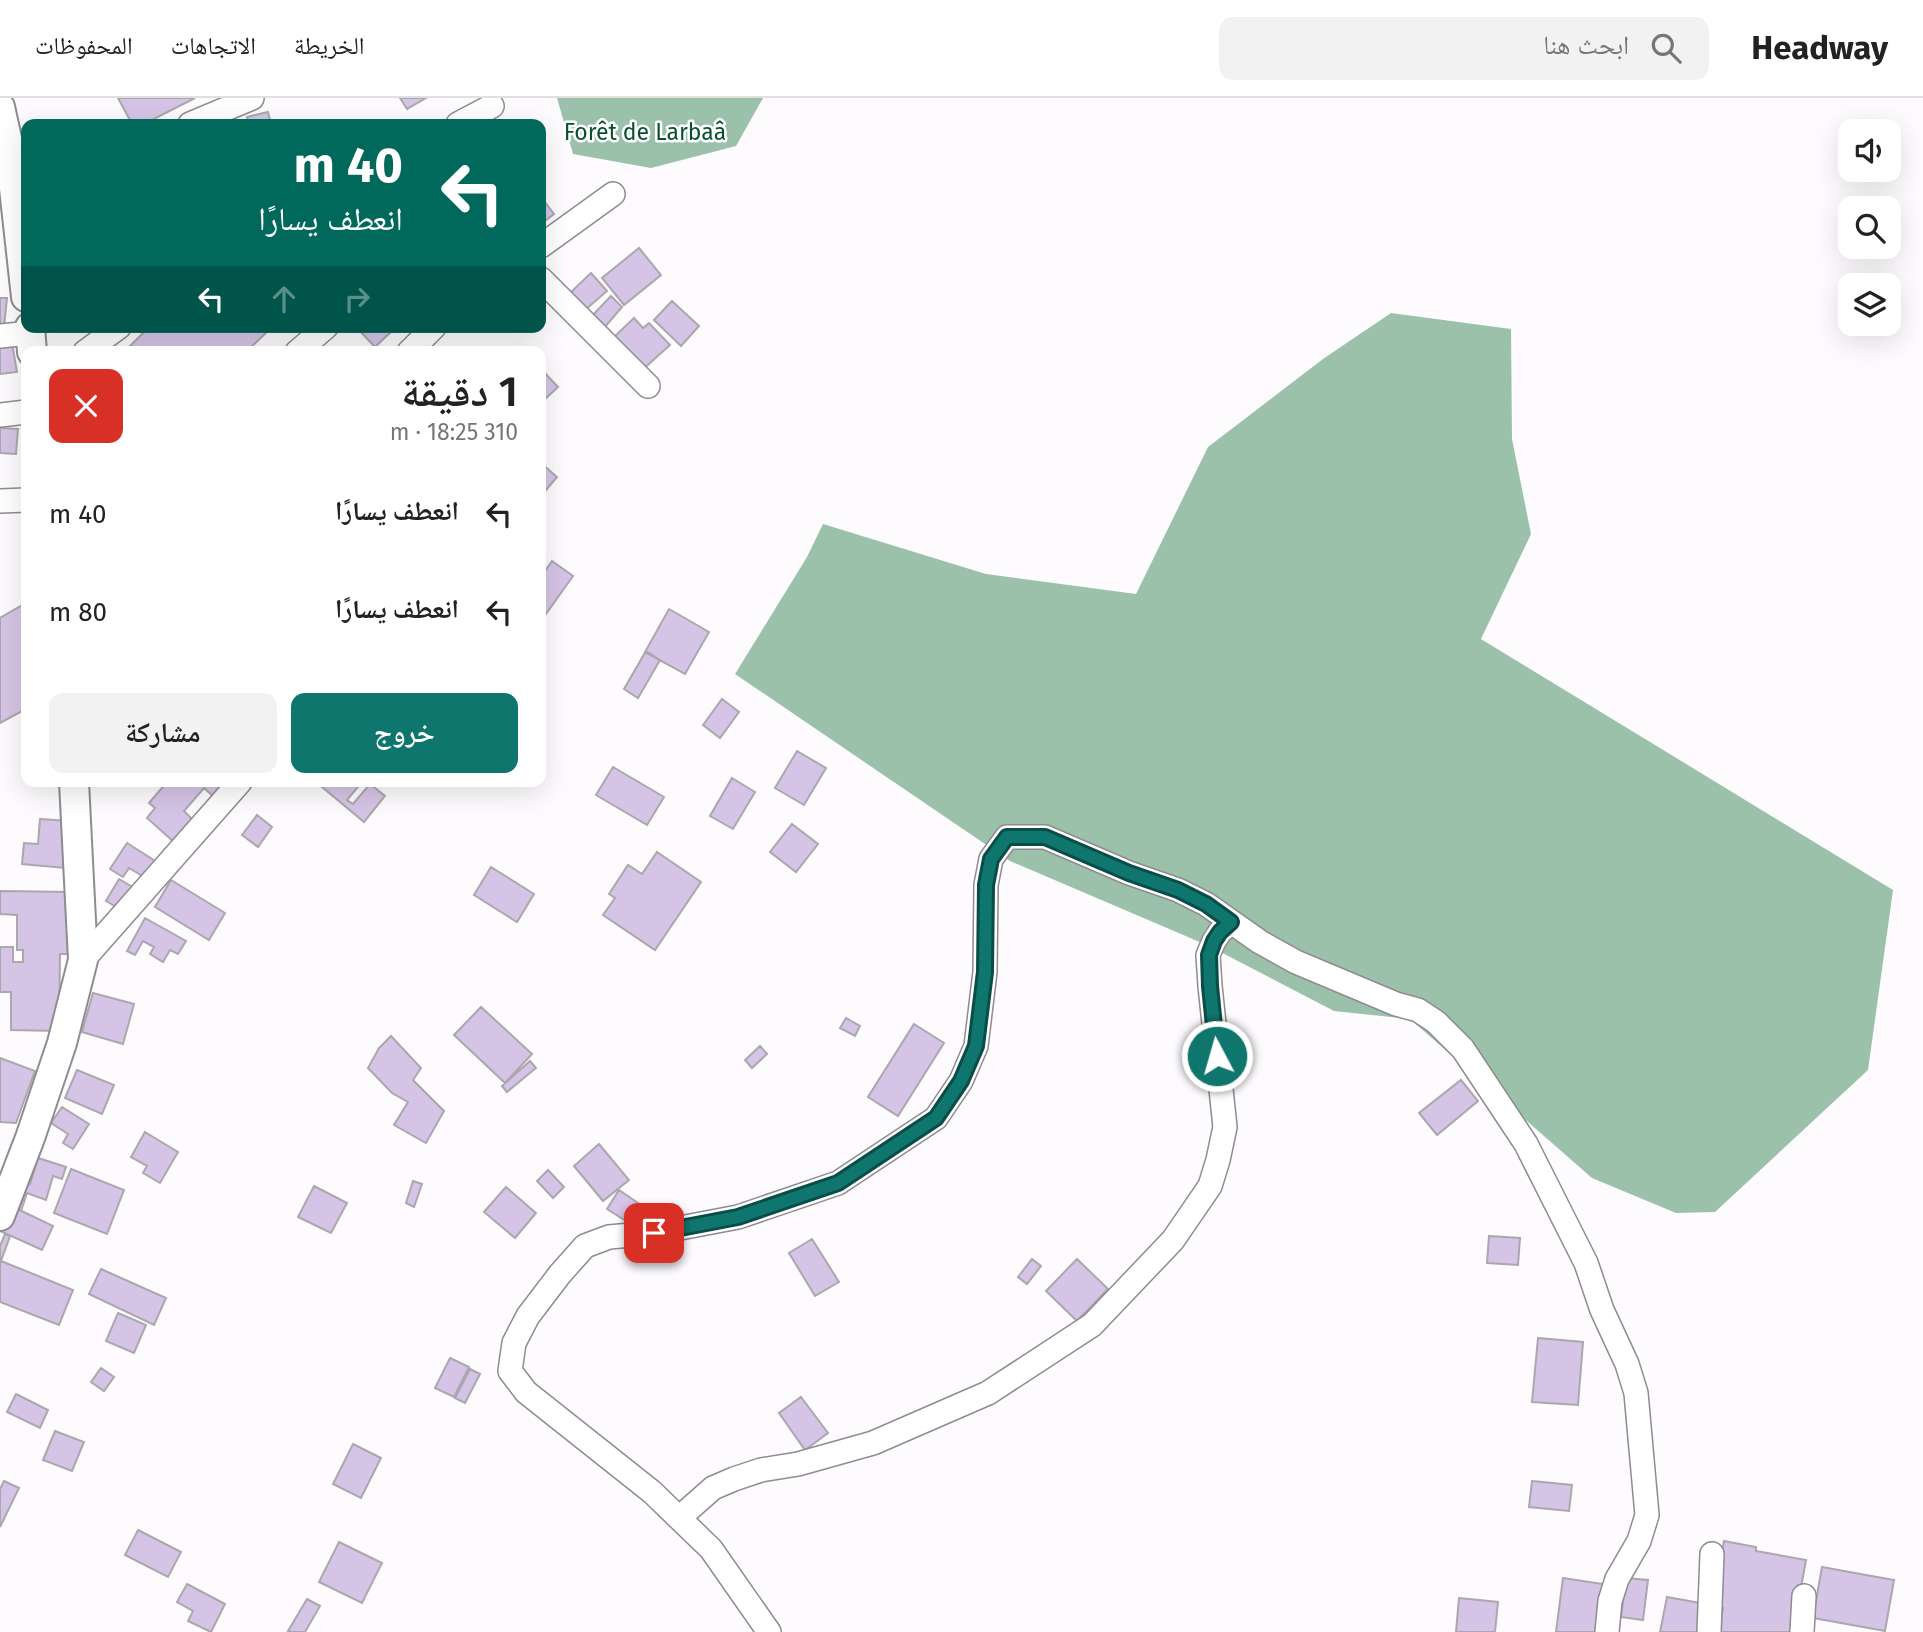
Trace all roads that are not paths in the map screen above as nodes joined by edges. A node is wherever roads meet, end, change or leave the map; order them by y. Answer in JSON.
{"nodes":[{"id":1,"x":252,"y":98,"type":"edge"},
{"id":2,"x":492,"y":106,"type":"dead end"},
{"id":3,"x":0,"y":107,"type":"edge"},
{"id":4,"x":202,"y":119,"type":"edge"},
{"id":5,"x":467,"y":119,"type":"edge"},
{"id":6,"x":613,"y":194,"type":"dead end"},
{"id":7,"x":21,"y":196,"type":"edge"},
{"id":8,"x":546,"y":242,"type":"edge"},
{"id":9,"x":546,"y":284,"type":"edge"},
{"id":10,"x":111,"y":333,"type":"edge"},
{"id":11,"x":319,"y":333,"type":"edge"},
{"id":12,"x":428,"y":333,"type":"edge"},
{"id":13,"x":0,"y":336,"type":"edge"},
{"id":14,"x":31,"y":337,"type":"edge"},
{"id":15,"x":93,"y":346,"type":"edge"},
{"id":16,"x":304,"y":346,"type":"edge"},
{"id":17,"x":414,"y":346,"type":"edge"},
{"id":18,"x":648,"y":386,"type":"dead end"},
{"id":19,"x":21,"y":413,"type":"edge"},
{"id":20,"x":0,"y":415,"type":"edge"},
{"id":21,"x":21,"y":500,"type":"edge"},
{"id":22,"x":0,"y":501,"type":"edge"},
{"id":23,"x":74,"y":787,"type":"edge"},
{"id":24,"x":236,"y":787,"type":"edge"},
{"id":25,"x":1231,"y":922,"type":"junction"},
{"id":26,"x":83,"y":960,"type":"junction"},
{"id":27,"x":0,"y":1216,"type":"edge"},
{"id":28,"x":679,"y":1518,"type":"junction"},
{"id":29,"x":1712,"y":1554,"type":"dead end"},
{"id":30,"x":1804,"y":1596,"type":"dead end"},
{"id":31,"x":769,"y":1632,"type":"edge"},
{"id":32,"x":1606,"y":1632,"type":"edge"},
{"id":33,"x":1709,"y":1632,"type":"edge"},
{"id":34,"x":1802,"y":1632,"type":"edge"}],
"edges":[{"from":1,"to":4,"type":"street"},
{"from":2,"to":5,"type":"street"},
{"from":3,"to":7,"type":"street"},
{"from":6,"to":8,"type":"street"},
{"from":9,"to":18,"type":"street"},
{"from":10,"to":15,"type":"street"},
{"from":11,"to":16,"type":"street"},
{"from":12,"to":17,"type":"street"},
{"from":13,"to":14,"type":"street"},
{"from":19,"to":20,"type":"street"},
{"from":21,"to":22,"type":"street"},
{"from":23,"to":26,"type":"street"},
{"from":24,"to":26,"type":"street"},
{"from":25,"to":28,"type":"street"},
{"from":25,"to":28,"type":"street"},
{"from":25,"to":32,"type":"street"},
{"from":26,"to":27,"type":"street"},
{"from":28,"to":31,"type":"street"},
{"from":29,"to":33,"type":"street"},
{"from":30,"to":34,"type":"street"}]}
